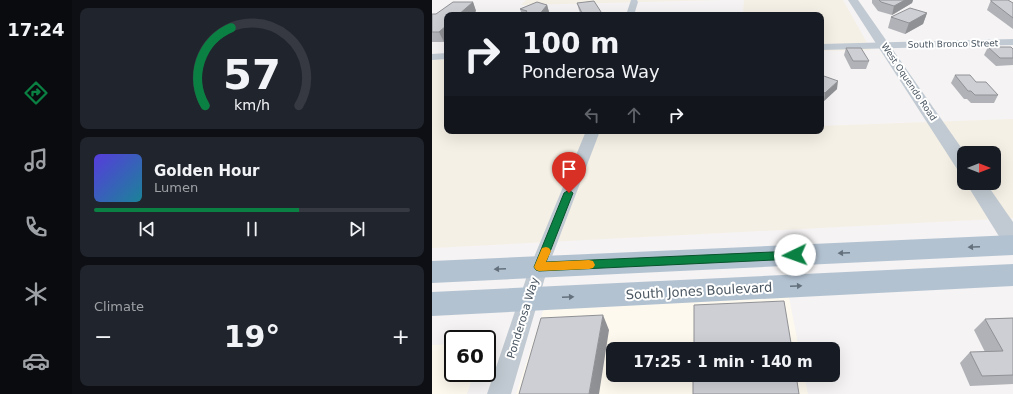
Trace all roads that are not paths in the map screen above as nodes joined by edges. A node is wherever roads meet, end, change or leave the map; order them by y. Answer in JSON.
{"nodes":[{"id":1,"x":853,"y":0,"type":"edge"},
{"id":2,"x":634,"y":2,"type":"dead end"},
{"id":3,"x":631,"y":12,"type":"edge"},
{"id":4,"x":1013,"y":42,"type":"edge"},
{"id":5,"x":884,"y":45,"type":"junction"},
{"id":6,"x":824,"y":47,"type":"edge"},
{"id":7,"x":432,"y":56,"type":"edge"},
{"id":8,"x":444,"y":56,"type":"edge"},
{"id":9,"x":592,"y":134,"type":"edge"},
{"id":10,"x":957,"y":154,"type":"edge"},
{"id":11,"x":981,"y":190,"type":"edge"},
{"id":12,"x":1013,"y":240,"type":"edge"},
{"id":13,"x":1013,"y":245,"type":"edge"},
{"id":14,"x":539,"y":267,"type":"junction"},
{"id":15,"x":432,"y":272,"type":"edge"},
{"id":16,"x":1013,"y":276,"type":"edge"},
{"id":17,"x":529,"y":299,"type":"junction"},
{"id":18,"x":432,"y":304,"type":"edge"},
{"id":19,"x":499,"y":394,"type":"edge"}],
"edges":[{"from":1,"to":5,"type":"street","name":"West Oquendo Road"},
{"from":2,"to":3,"type":"street"},
{"from":4,"to":5,"type":"street","name":"South Bronco Street"},
{"from":5,"to":6,"type":"street","name":"South Bronco Street"},
{"from":5,"to":10,"type":"street","name":"West Oquendo Road"},
{"from":7,"to":8,"type":"street"},
{"from":9,"to":14,"type":"street","name":"Ponderosa Way"},
{"from":11,"to":12,"type":"street"},
{"from":13,"to":14,"type":"main road","one_way":true},
{"from":14,"to":15,"type":"main road","one_way":true},
{"from":14,"to":17,"type":"street","name":"Ponderosa Way"},
{"from":17,"to":16,"type":"main road","name":"South Jones Boulevard","one_way":true},
{"from":17,"to":18,"type":"main road","name":"South Jones Boulevard"},
{"from":17,"to":19,"type":"street","name":"Ponderosa Way"}]}
